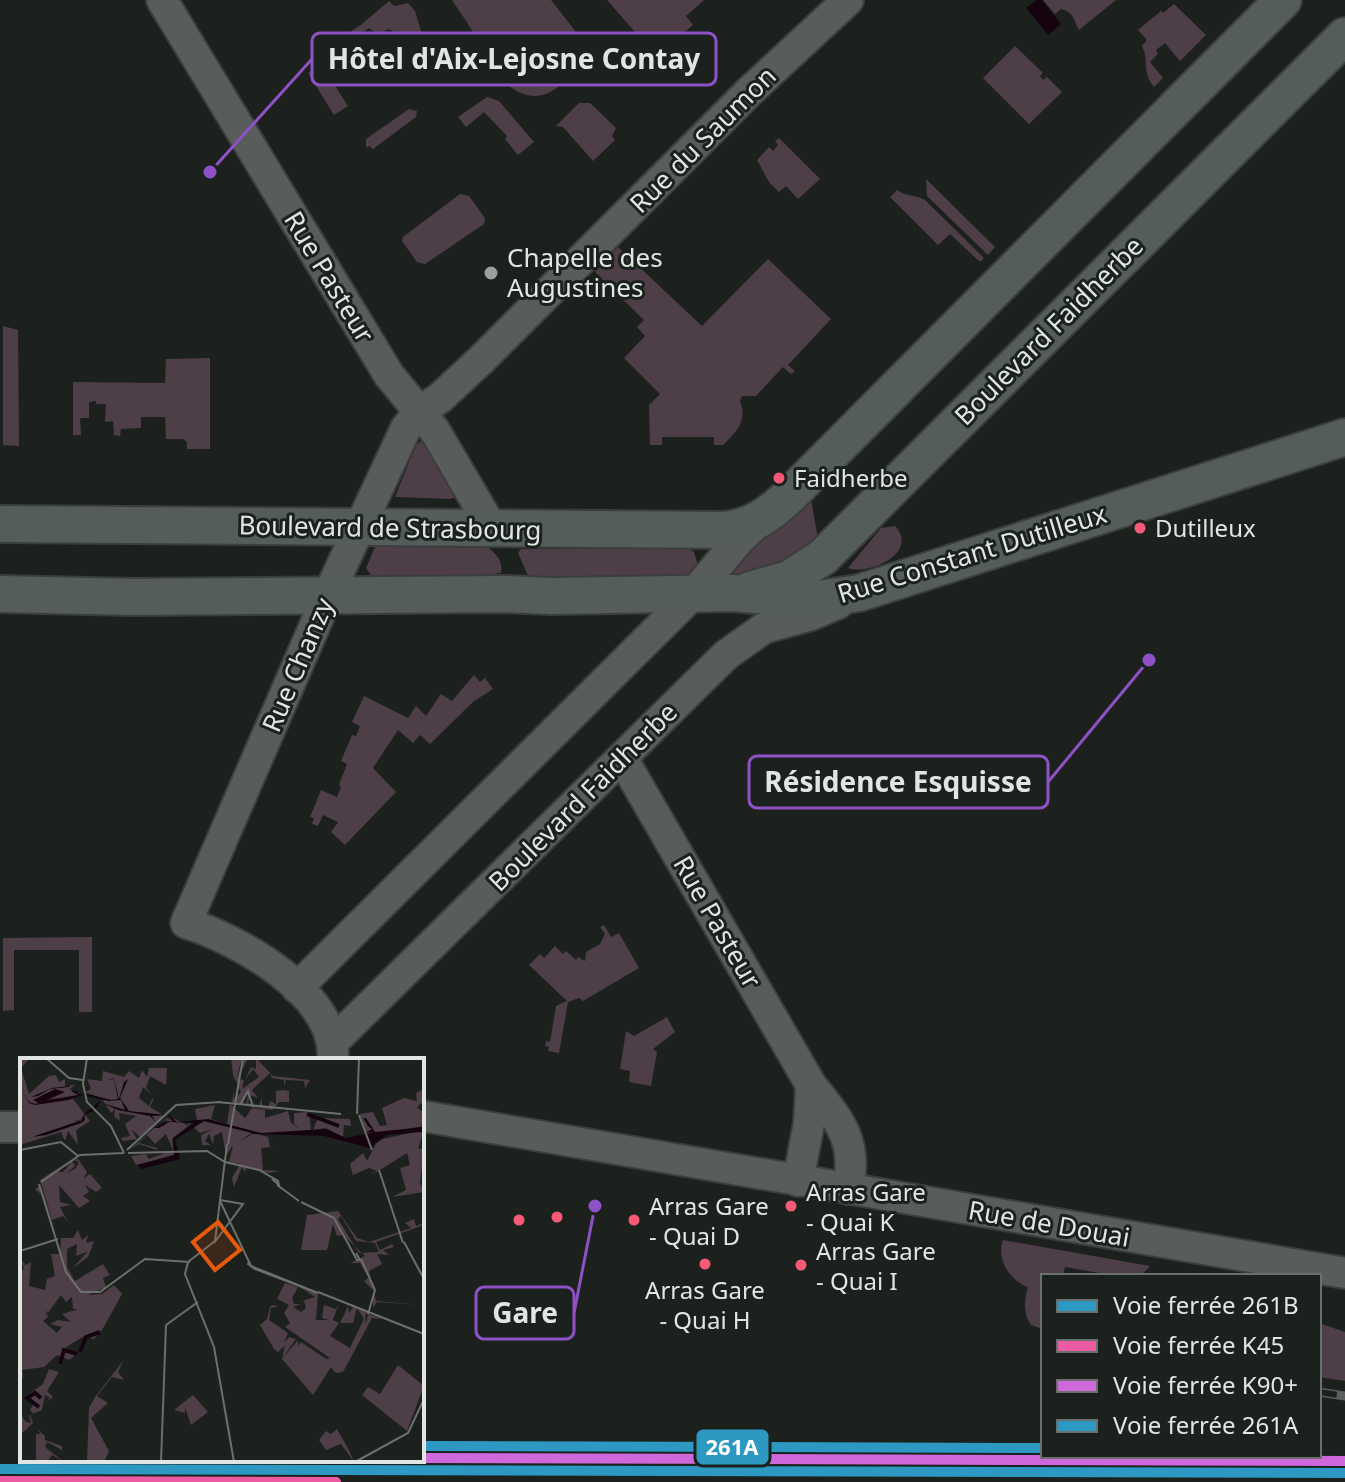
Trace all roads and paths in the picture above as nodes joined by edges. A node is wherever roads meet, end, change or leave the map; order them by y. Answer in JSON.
{"nodes":[{"id":1,"x":1283,"y":0,"type":"edge"},
{"id":2,"x":840,"y":3,"type":"edge"},
{"id":3,"x":168,"y":10,"type":"edge"},
{"id":4,"x":1345,"y":36,"type":"edge"},
{"id":5,"x":419,"y":412,"type":"junction"},
{"id":6,"x":1345,"y":437,"type":"edge"},
{"id":7,"x":767,"y":515,"type":"junction"},
{"id":8,"x":0,"y":524,"type":"edge"},
{"id":9,"x":360,"y":527,"type":"junction"},
{"id":10,"x":493,"y":530,"type":"junction"},
{"id":11,"x":694,"y":593,"type":"junction"},
{"id":12,"x":732,"y":593,"type":"junction"},
{"id":13,"x":859,"y":593,"type":"junction"},
{"id":14,"x":0,"y":594,"type":"edge"},
{"id":15,"x":328,"y":595,"type":"junction"},
{"id":16,"x":622,"y":758,"type":"junction"},
{"id":17,"x":297,"y":988,"type":"junction"},
{"id":18,"x":333,"y":1051,"type":"edge"},
{"id":19,"x":811,"y":1085,"type":"junction"},
{"id":20,"x":424,"y":1116,"type":"edge"},
{"id":21,"x":798,"y":1181,"type":"junction"},
{"id":22,"x":848,"y":1189,"type":"junction"},
{"id":23,"x":1345,"y":1273,"type":"edge"}],
"edges":[{"from":1,"to":7,"type":"main road"},
{"from":2,"to":5,"type":"street","name":"Rue du Saumon"},
{"from":3,"to":5,"type":"street","name":"Rue Pasteur"},
{"from":4,"to":12,"type":"main road","name":"Boulevard Faidherbe"},
{"from":5,"to":9,"type":"street","name":"Rue Chanzy"},
{"from":5,"to":10,"type":"street","name":"Rue Pasteur"},
{"from":6,"to":13,"type":"main road","name":"Rue Constant Dutilleux"},
{"from":7,"to":10,"type":"main road","name":"Boulevard de Strasbourg"},
{"from":7,"to":11,"type":"street"},
{"from":8,"to":9,"type":"main road","name":"Boulevard de Strasbourg"},
{"from":9,"to":10,"type":"main road","name":"Boulevard de Strasbourg"},
{"from":9,"to":15,"type":"street","name":"Rue Chanzy"},
{"from":11,"to":12,"type":"main road"},
{"from":11,"to":15,"type":"main road"},
{"from":11,"to":17,"type":"street"},
{"from":12,"to":13,"type":"main road","name":"Rue Constant Dutilleux"},
{"from":13,"to":16,"type":"street","name":"Boulevard Faidherbe"},
{"from":14,"to":15,"type":"main road"},
{"from":15,"to":17,"type":"street","name":"Rue Chanzy"},
{"from":16,"to":18,"type":"street","name":"Boulevard Faidherbe"},
{"from":16,"to":19,"type":"street","name":"Rue Pasteur"},
{"from":17,"to":18,"type":"street"},
{"from":19,"to":21,"type":"street"},
{"from":19,"to":22,"type":"street","name":"Rue Pasteur"},
{"from":20,"to":21,"type":"street","name":"Rue de Douai"},
{"from":21,"to":22,"type":"street","name":"Rue de Douai"},
{"from":22,"to":23,"type":"street","name":"Rue de Douai"}]}
